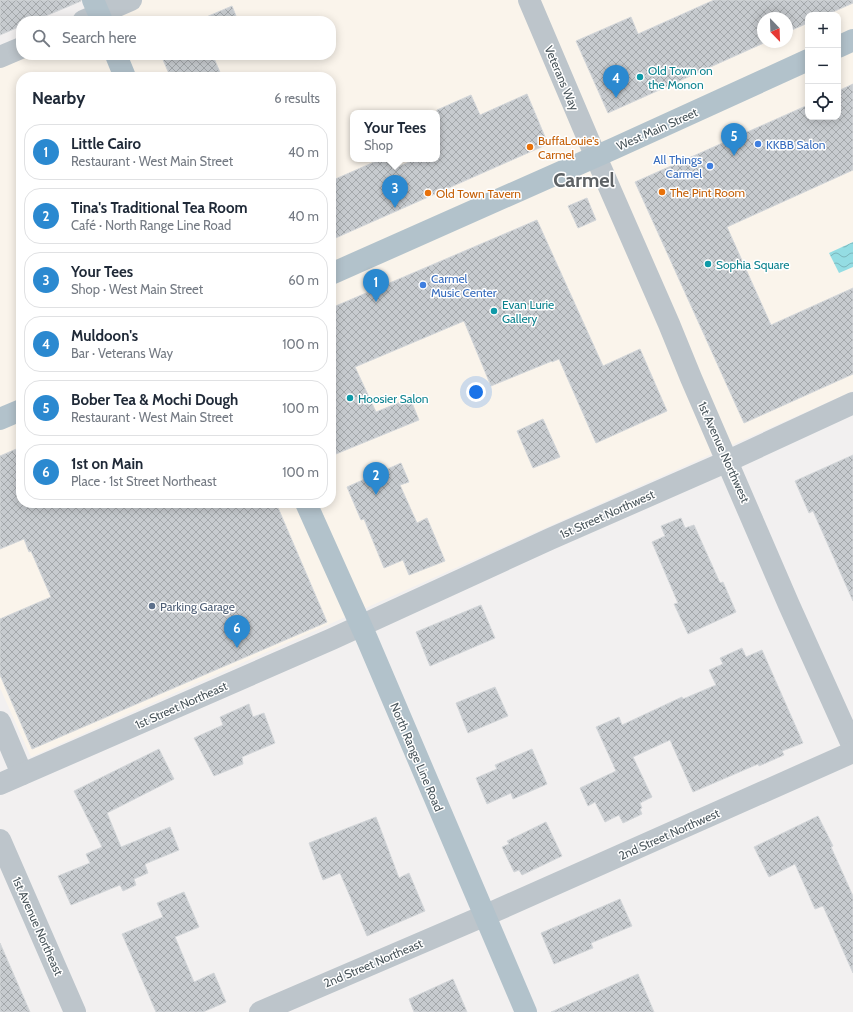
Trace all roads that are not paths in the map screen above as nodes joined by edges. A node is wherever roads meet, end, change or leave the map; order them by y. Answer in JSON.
{"nodes":[{"id":1,"x":130,"y":0,"type":"edge"},
{"id":2,"x":529,"y":0,"type":"edge"},
{"id":3,"x":94,"y":14,"type":"edge"},
{"id":4,"x":853,"y":40,"type":"edge"},
{"id":5,"x":841,"y":46,"type":"edge"},
{"id":6,"x":16,"y":50,"type":"edge"},
{"id":7,"x":0,"y":57,"type":"edge"},
{"id":8,"x":118,"y":60,"type":"edge"},
{"id":9,"x":805,"y":61,"type":"edge"},
{"id":10,"x":123,"y":72,"type":"edge"},
{"id":11,"x":596,"y":157,"type":"junction"},
{"id":12,"x":336,"y":272,"type":"edge"},
{"id":13,"x":853,"y":403,"type":"edge"},
{"id":14,"x":16,"y":412,"type":"edge"},
{"id":15,"x":0,"y":419,"type":"edge"},
{"id":16,"x":728,"y":461,"type":"junction"},
{"id":17,"x":308,"y":508,"type":"edge"},
{"id":18,"x":361,"y":625,"type":"junction"},
{"id":19,"x":0,"y":722,"type":"edge"},
{"id":20,"x":853,"y":747,"type":"edge"},
{"id":21,"x":853,"y":752,"type":"edge"},
{"id":22,"x":22,"y":774,"type":"junction"},
{"id":23,"x":0,"y":784,"type":"edge"},
{"id":24,"x":0,"y":840,"type":"edge"},
{"id":25,"x":486,"y":915,"type":"junction"},
{"id":26,"x":75,"y":1012,"type":"edge"},
{"id":27,"x":260,"y":1012,"type":"edge"},
{"id":28,"x":526,"y":1012,"type":"edge"}],
"edges":[{"from":1,"to":3,"type":"street"},
{"from":2,"to":11,"type":"street","name":"Veterans Way"},
{"from":4,"to":5,"type":"main road"},
{"from":6,"to":7,"type":"street"},
{"from":8,"to":10,"type":"main road"},
{"from":9,"to":11,"type":"main road","name":"West Main Street"},
{"from":11,"to":12,"type":"main road","name":"West Main Street"},
{"from":11,"to":16,"type":"street","name":"1st Avenue Northwest"},
{"from":13,"to":16,"type":"street","name":"1st Street Northwest"},
{"from":14,"to":15,"type":"main road"},
{"from":16,"to":18,"type":"street","name":"1st Street Northwest"},
{"from":16,"to":20,"type":"street","name":"1st Avenue Northwest"},
{"from":17,"to":18,"type":"main road","name":"North Range Line Road"},
{"from":18,"to":22,"type":"street","name":"1st Street Northeast"},
{"from":18,"to":25,"type":"main road","name":"North Range Line Road"},
{"from":19,"to":22,"type":"street"},
{"from":21,"to":25,"type":"street","name":"2nd Street Northwest"},
{"from":22,"to":23,"type":"street","name":"1st Street Northeast"},
{"from":24,"to":26,"type":"street","name":"1st Avenue Northeast"},
{"from":25,"to":27,"type":"street","name":"2nd Street Northeast"},
{"from":25,"to":28,"type":"main road","name":"North Range Line Road"}]}
